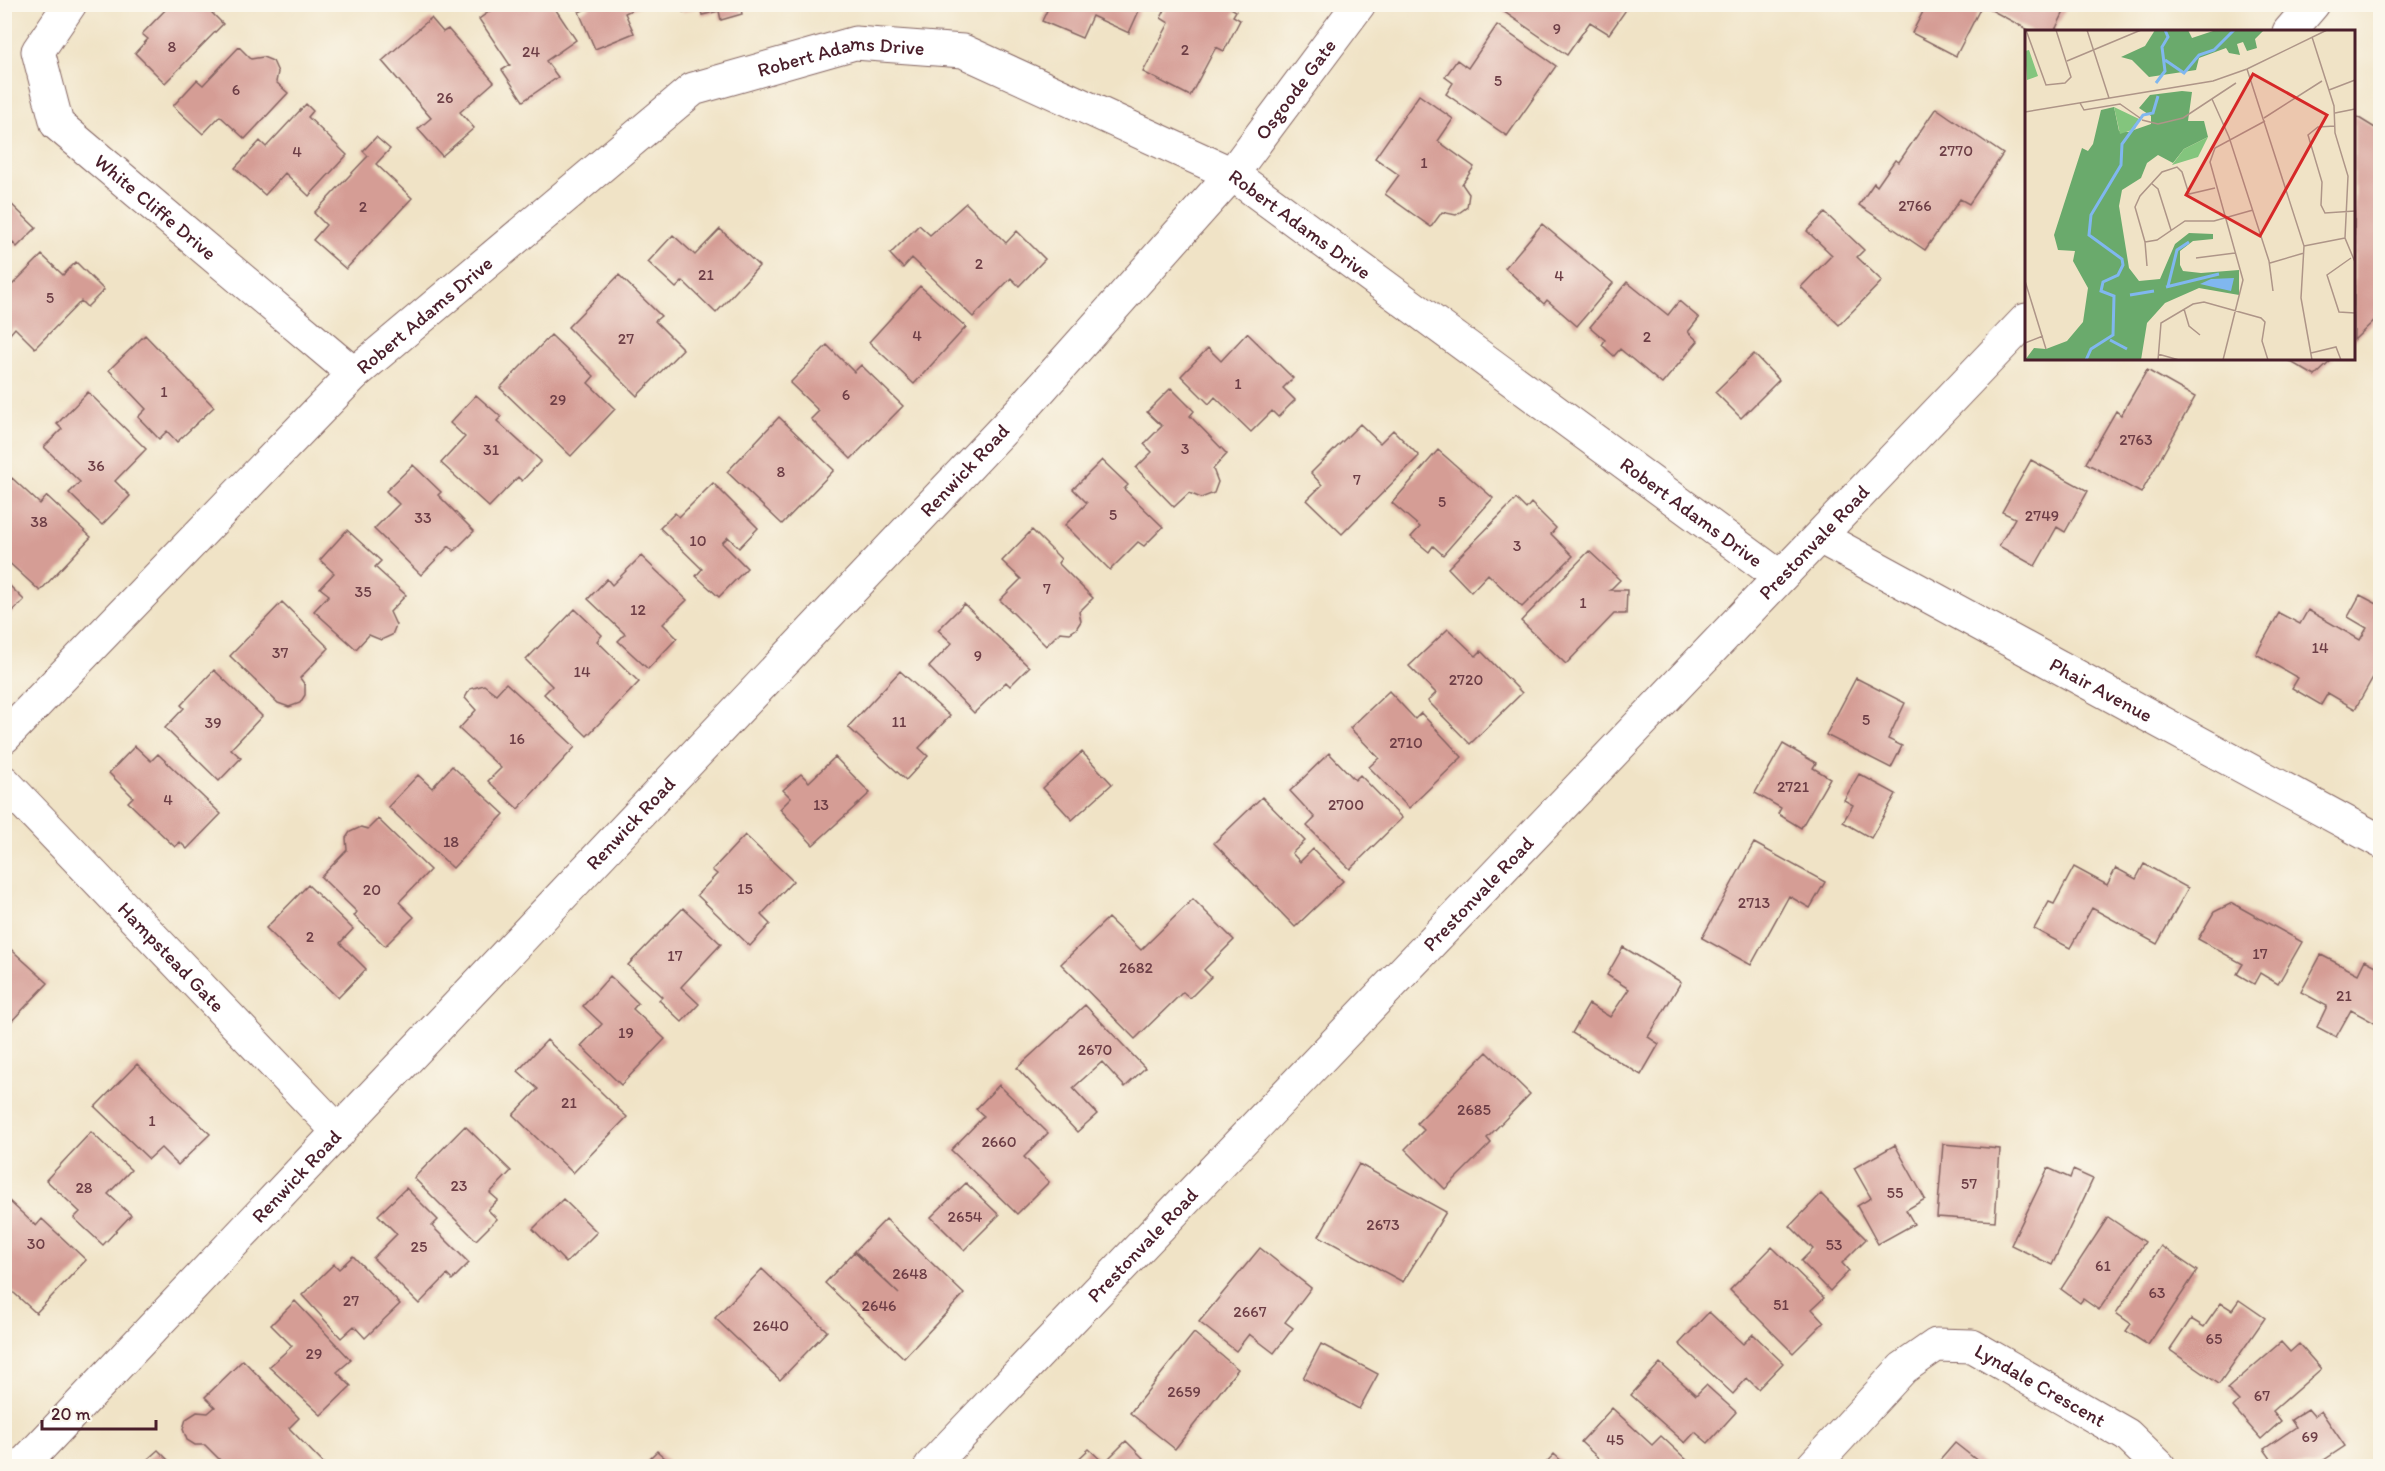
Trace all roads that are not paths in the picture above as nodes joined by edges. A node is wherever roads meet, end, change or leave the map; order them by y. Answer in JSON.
{"nodes":[{"id":1,"x":70,"y":4,"type":"edge"},
{"id":2,"x":1359,"y":4,"type":"edge"},
{"id":3,"x":2313,"y":4,"type":"edge"},
{"id":4,"x":2291,"y":30,"type":"edge"},
{"id":5,"x":1232,"y":174,"type":"junction"},
{"id":6,"x":2025,"y":321,"type":"edge"},
{"id":7,"x":354,"y":374,"type":"junction"},
{"id":8,"x":1820,"y":537,"type":"junction"},
{"id":9,"x":1780,"y":577,"type":"junction"},
{"id":10,"x":4,"y":737,"type":"edge"},
{"id":11,"x":4,"y":782,"type":"edge"},
{"id":12,"x":2380,"y":841,"type":"edge"},
{"id":13,"x":339,"y":1132,"type":"junction"},
{"id":14,"x":22,"y":1467,"type":"edge"},
{"id":15,"x":931,"y":1467,"type":"edge"},
{"id":16,"x":1813,"y":1467,"type":"edge"},
{"id":17,"x":2159,"y":1467,"type":"edge"}],
"edges":[{"from":1,"to":7,"type":"street","name":"White Cliffe Drive"},
{"from":2,"to":5,"type":"street","name":"Osgoode Gate"},
{"from":3,"to":4,"type":"street"},
{"from":5,"to":7,"type":"street","name":"Robert Adams Drive"},
{"from":5,"to":9,"type":"street","name":"Robert Adams Drive"},
{"from":5,"to":13,"type":"street","name":"Renwick Road"},
{"from":6,"to":8,"type":"street","name":"Prestonvale Road"},
{"from":7,"to":10,"type":"street","name":"Robert Adams Drive"},
{"from":8,"to":9,"type":"street","name":"Prestonvale Road"},
{"from":8,"to":12,"type":"street","name":"Phair Avenue"},
{"from":9,"to":15,"type":"street","name":"Prestonvale Road"},
{"from":11,"to":13,"type":"street","name":"Hampstead Gate"},
{"from":13,"to":14,"type":"street","name":"Renwick Road"},
{"from":16,"to":17,"type":"street","name":"Lyndale Crescent"}]}
